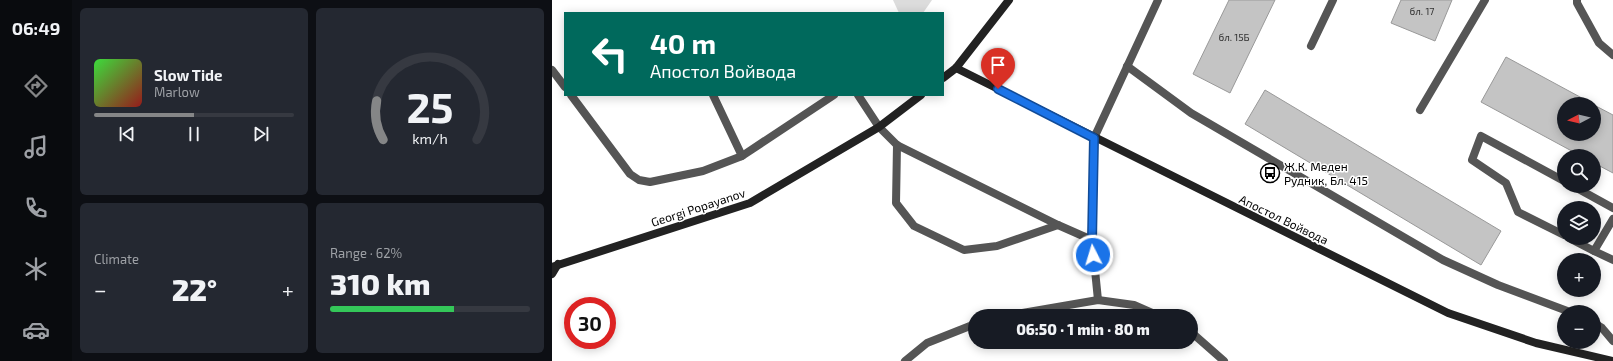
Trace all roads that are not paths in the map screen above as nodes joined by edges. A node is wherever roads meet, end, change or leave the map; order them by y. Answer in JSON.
{"nodes":[{"id":1,"x":1009,"y":0,"type":"edge"},
{"id":2,"x":1158,"y":0,"type":"edge"},
{"id":3,"x":1333,"y":0,"type":"edge"},
{"id":4,"x":1485,"y":0,"type":"edge"},
{"id":5,"x":1577,"y":0,"type":"edge"},
{"id":6,"x":1311,"y":46,"type":"dead end"},
{"id":7,"x":1613,"y":55,"type":"edge"},
{"id":8,"x":1127,"y":66,"type":"junction"},
{"id":9,"x":956,"y":68,"type":"junction"},
{"id":10,"x":552,"y":70,"type":"edge"},
{"id":11,"x":944,"y":77,"type":"edge"},
{"id":12,"x":564,"y":86,"type":"edge"},
{"id":13,"x":572,"y":96,"type":"edge"},
{"id":14,"x":713,"y":96,"type":"edge"},
{"id":15,"x":832,"y":96,"type":"edge"},
{"id":16,"x":859,"y":96,"type":"edge"},
{"id":17,"x":920,"y":96,"type":"edge"},
{"id":18,"x":1420,"y":110,"type":"dead end"},
{"id":19,"x":879,"y":127,"type":"junction"},
{"id":20,"x":1094,"y":138,"type":"junction"},
{"id":21,"x":897,"y":145,"type":"junction"},
{"id":22,"x":742,"y":156,"type":"junction"},
{"id":23,"x":1557,"y":177,"type":"edge"},
{"id":24,"x":1586,"y":193,"type":"edge"},
{"id":25,"x":1613,"y":208,"type":"edge"},
{"id":26,"x":1613,"y":219,"type":"edge"},
{"id":27,"x":1058,"y":225,"type":"junction"},
{"id":28,"x":1557,"y":232,"type":"edge"},
{"id":29,"x":1092,"y":240,"type":"junction"},
{"id":30,"x":1582,"y":245,"type":"edge"},
{"id":31,"x":1594,"y":251,"type":"junction"},
{"id":32,"x":1613,"y":260,"type":"edge"},
{"id":33,"x":554,"y":264,"type":"edge"},
{"id":34,"x":552,"y":274,"type":"edge"},
{"id":35,"x":1098,"y":300,"type":"junction"},
{"id":36,"x":1557,"y":307,"type":"edge"},
{"id":37,"x":1045,"y":309,"type":"edge"},
{"id":38,"x":1143,"y":309,"type":"edge"},
{"id":39,"x":968,"y":327,"type":"edge"},
{"id":40,"x":1601,"y":328,"type":"edge"},
{"id":41,"x":1198,"y":338,"type":"edge"},
{"id":42,"x":1613,"y":340,"type":"edge"},
{"id":43,"x":905,"y":361,"type":"edge"},
{"id":44,"x":1224,"y":361,"type":"edge"},
{"id":45,"x":1613,"y":361,"type":"edge"}],
"edges":[{"from":1,"to":9,"type":"street"},
{"from":2,"to":8,"type":"street"},
{"from":3,"to":6,"type":"street"},
{"from":4,"to":18,"type":"street"},
{"from":5,"to":7,"type":"street"},
{"from":8,"to":20,"type":"street"},
{"from":8,"to":36,"type":"street"},
{"from":9,"to":11,"type":"street"},
{"from":9,"to":20,"type":"street","name":"Апостол Войвода"},
{"from":10,"to":12,"type":"street"},
{"from":13,"to":22,"type":"street"},
{"from":14,"to":22,"type":"street"},
{"from":15,"to":22,"type":"street"},
{"from":16,"to":19,"type":"street"},
{"from":17,"to":19,"type":"street","name":"Georgi Popayanov"},
{"from":19,"to":21,"type":"street"},
{"from":19,"to":33,"type":"street","name":"Georgi Popayanov"},
{"from":20,"to":29,"type":"street"},
{"from":20,"to":45,"type":"street","name":"Апостол Войвода"},
{"from":21,"to":27,"type":"street"},
{"from":21,"to":27,"type":"street"},
{"from":23,"to":28,"type":"street"},
{"from":24,"to":25,"type":"street"},
{"from":26,"to":31,"type":"street"},
{"from":27,"to":29,"type":"street"},
{"from":29,"to":35,"type":"street"},
{"from":30,"to":31,"type":"street"},
{"from":31,"to":32,"type":"street"},
{"from":33,"to":34,"type":"street"},
{"from":35,"to":37,"type":"street"},
{"from":35,"to":38,"type":"street"},
{"from":39,"to":43,"type":"street"},
{"from":40,"to":42,"type":"street"},
{"from":41,"to":44,"type":"street"}]}
